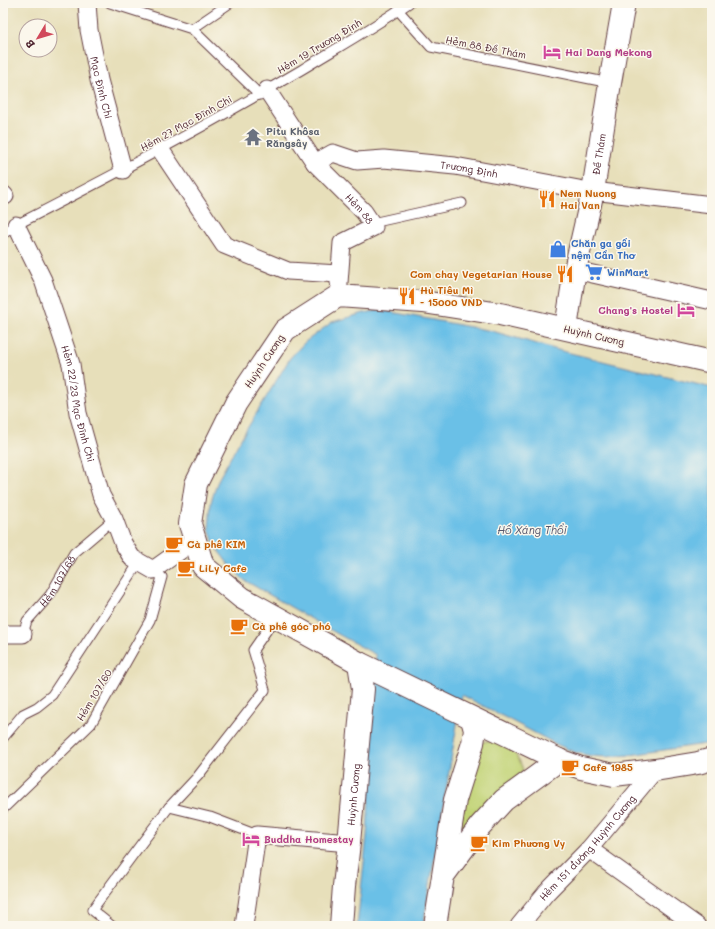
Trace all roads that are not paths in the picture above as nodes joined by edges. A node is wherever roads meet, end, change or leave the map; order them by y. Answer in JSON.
{"nodes":[{"id":1,"x":87,"y":3,"type":"edge"},
{"id":2,"x":110,"y":3,"type":"edge"},
{"id":3,"x":230,"y":3,"type":"edge"},
{"id":4,"x":409,"y":3,"type":"edge"},
{"id":5,"x":624,"y":3,"type":"edge"},
{"id":6,"x":398,"y":10,"type":"junction"},
{"id":7,"x":192,"y":29,"type":"junction"},
{"id":8,"x":610,"y":83,"type":"junction"},
{"id":9,"x":263,"y":93,"type":"junction"},
{"id":10,"x":160,"y":150,"type":"junction"},
{"id":11,"x":315,"y":163,"type":"junction"},
{"id":12,"x":123,"y":170,"type":"junction"},
{"id":13,"x":593,"y":191,"type":"junction"},
{"id":14,"x":462,"y":203,"type":"dead end"},
{"id":15,"x":712,"y":205,"type":"edge"},
{"id":16,"x":372,"y":223,"type":"junction"},
{"id":17,"x":10,"y":230,"type":"edge"},
{"id":18,"x":575,"y":270,"type":"junction"},
{"id":19,"x":339,"y":274,"type":"junction"},
{"id":20,"x":338,"y":296,"type":"junction"},
{"id":21,"x":712,"y":301,"type":"edge"},
{"id":22,"x":566,"y":328,"type":"junction"},
{"id":23,"x":712,"y":362,"type":"edge"},
{"id":24,"x":114,"y":519,"type":"junction"},
{"id":25,"x":195,"y":540,"type":"junction"},
{"id":26,"x":147,"y":567,"type":"junction"},
{"id":27,"x":276,"y":617,"type":"junction"},
{"id":28,"x":3,"y":634,"type":"edge"},
{"id":29,"x":23,"y":634,"type":"joint"},
{"id":30,"x":365,"y":666,"type":"junction"},
{"id":31,"x":468,"y":717,"type":"junction"},
{"id":32,"x":3,"y":738,"type":"edge"},
{"id":33,"x":712,"y":759,"type":"edge"},
{"id":34,"x":559,"y":760,"type":"junction"},
{"id":35,"x":655,"y":770,"type":"junction"},
{"id":36,"x":170,"y":808,"type":"junction"},
{"id":37,"x":3,"y":809,"type":"edge"},
{"id":38,"x":257,"y":835,"type":"junction"},
{"id":39,"x":349,"y":843,"type":"junction"},
{"id":40,"x":589,"y":849,"type":"junction"},
{"id":41,"x":444,"y":875,"type":"junction"},
{"id":42,"x":112,"y":926,"type":"edge"},
{"id":43,"x":244,"y":926,"type":"edge"},
{"id":44,"x":341,"y":926,"type":"edge"},
{"id":45,"x":435,"y":926,"type":"edge"},
{"id":46,"x":519,"y":926,"type":"edge"},
{"id":47,"x":696,"y":926,"type":"edge"}],
"edges":[{"from":1,"to":12,"type":"street","name":"Mạc Đĩnh Chi"},
{"from":2,"to":7,"type":"lane"},
{"from":3,"to":7,"type":"lane"},
{"from":4,"to":6,"type":"lane","name":"Hẻm 19 Trương Định"},
{"from":5,"to":8,"type":"street","name":"Đề Thám"},
{"from":6,"to":8,"type":"lane","name":"Hẻm 88 Đề Thám"},
{"from":6,"to":9,"type":"lane","name":"Hẻm 19 Trương Định"},
{"from":7,"to":9,"type":"lane"},
{"from":8,"to":13,"type":"street","name":"Đề Thám"},
{"from":9,"to":10,"type":"lane","name":"Hẻm 27 Mạc Đĩnh Chi"},
{"from":9,"to":11,"type":"street"},
{"from":10,"to":12,"type":"lane","name":"Hẻm 27 Mạc Đĩnh Chi"},
{"from":10,"to":19,"type":"street"},
{"from":11,"to":13,"type":"street","name":"Trương Định"},
{"from":11,"to":16,"type":"street","name":"Hẻm 88"},
{"from":12,"to":17,"type":"lane","name":"Hẻm 27 Mạc Đĩnh Chi"},
{"from":13,"to":15,"type":"street","name":"Trương Định"},
{"from":13,"to":18,"type":"street","name":"Đề Thám"},
{"from":14,"to":16,"type":"lane"},
{"from":16,"to":19,"type":"street","name":"Hẻm 88"},
{"from":17,"to":24,"type":"street","name":"Hẻm 22/23 Mạc Đĩnh Chi"},
{"from":18,"to":21,"type":"street"},
{"from":18,"to":22,"type":"street","name":"Đề Thám"},
{"from":19,"to":20,"type":"street"},
{"from":20,"to":22,"type":"street","name":"Huỳnh Cương"},
{"from":20,"to":25,"type":"street","name":"Huỳnh Cương"},
{"from":22,"to":23,"type":"street","name":"Huỳnh Cương"},
{"from":24,"to":26,"type":"street","name":"Hẻm 22/23 Mạc Đĩnh Chi"},
{"from":24,"to":29,"type":"lane","name":"Hẻm 107/68"},
{"from":25,"to":26,"type":"street"},
{"from":25,"to":27,"type":"street","name":"Huỳnh Cương"},
{"from":26,"to":32,"type":"lane"},
{"from":26,"to":37,"type":"lane","name":"Hẻm 107/60"},
{"from":27,"to":30,"type":"street","name":"Huỳnh Cương"},
{"from":27,"to":36,"type":"lane"},
{"from":28,"to":29,"type":"street","name":"Hẻm 107/68"},
{"from":30,"to":31,"type":"street","name":"Huỳnh Cương"},
{"from":30,"to":39,"type":"street","name":"Huỳnh Cương"},
{"from":31,"to":34,"type":"street","name":"Huỳnh Cương"},
{"from":31,"to":41,"type":"street"},
{"from":33,"to":35,"type":"street","name":"Huỳnh Cương"},
{"from":34,"to":35,"type":"street","name":"Huỳnh Cương"},
{"from":34,"to":41,"type":"street"},
{"from":35,"to":40,"type":"street","name":"Hẻm 151 đường Huỳnh Cương"},
{"from":36,"to":38,"type":"lane"},
{"from":36,"to":42,"type":"lane"},
{"from":38,"to":39,"type":"street"},
{"from":38,"to":43,"type":"street"},
{"from":39,"to":44,"type":"street","name":"Huỳnh Cương"},
{"from":40,"to":46,"type":"street","name":"Hẻm 151 đường Huỳnh Cương"},
{"from":40,"to":47,"type":"street"},
{"from":41,"to":45,"type":"street"}]}
